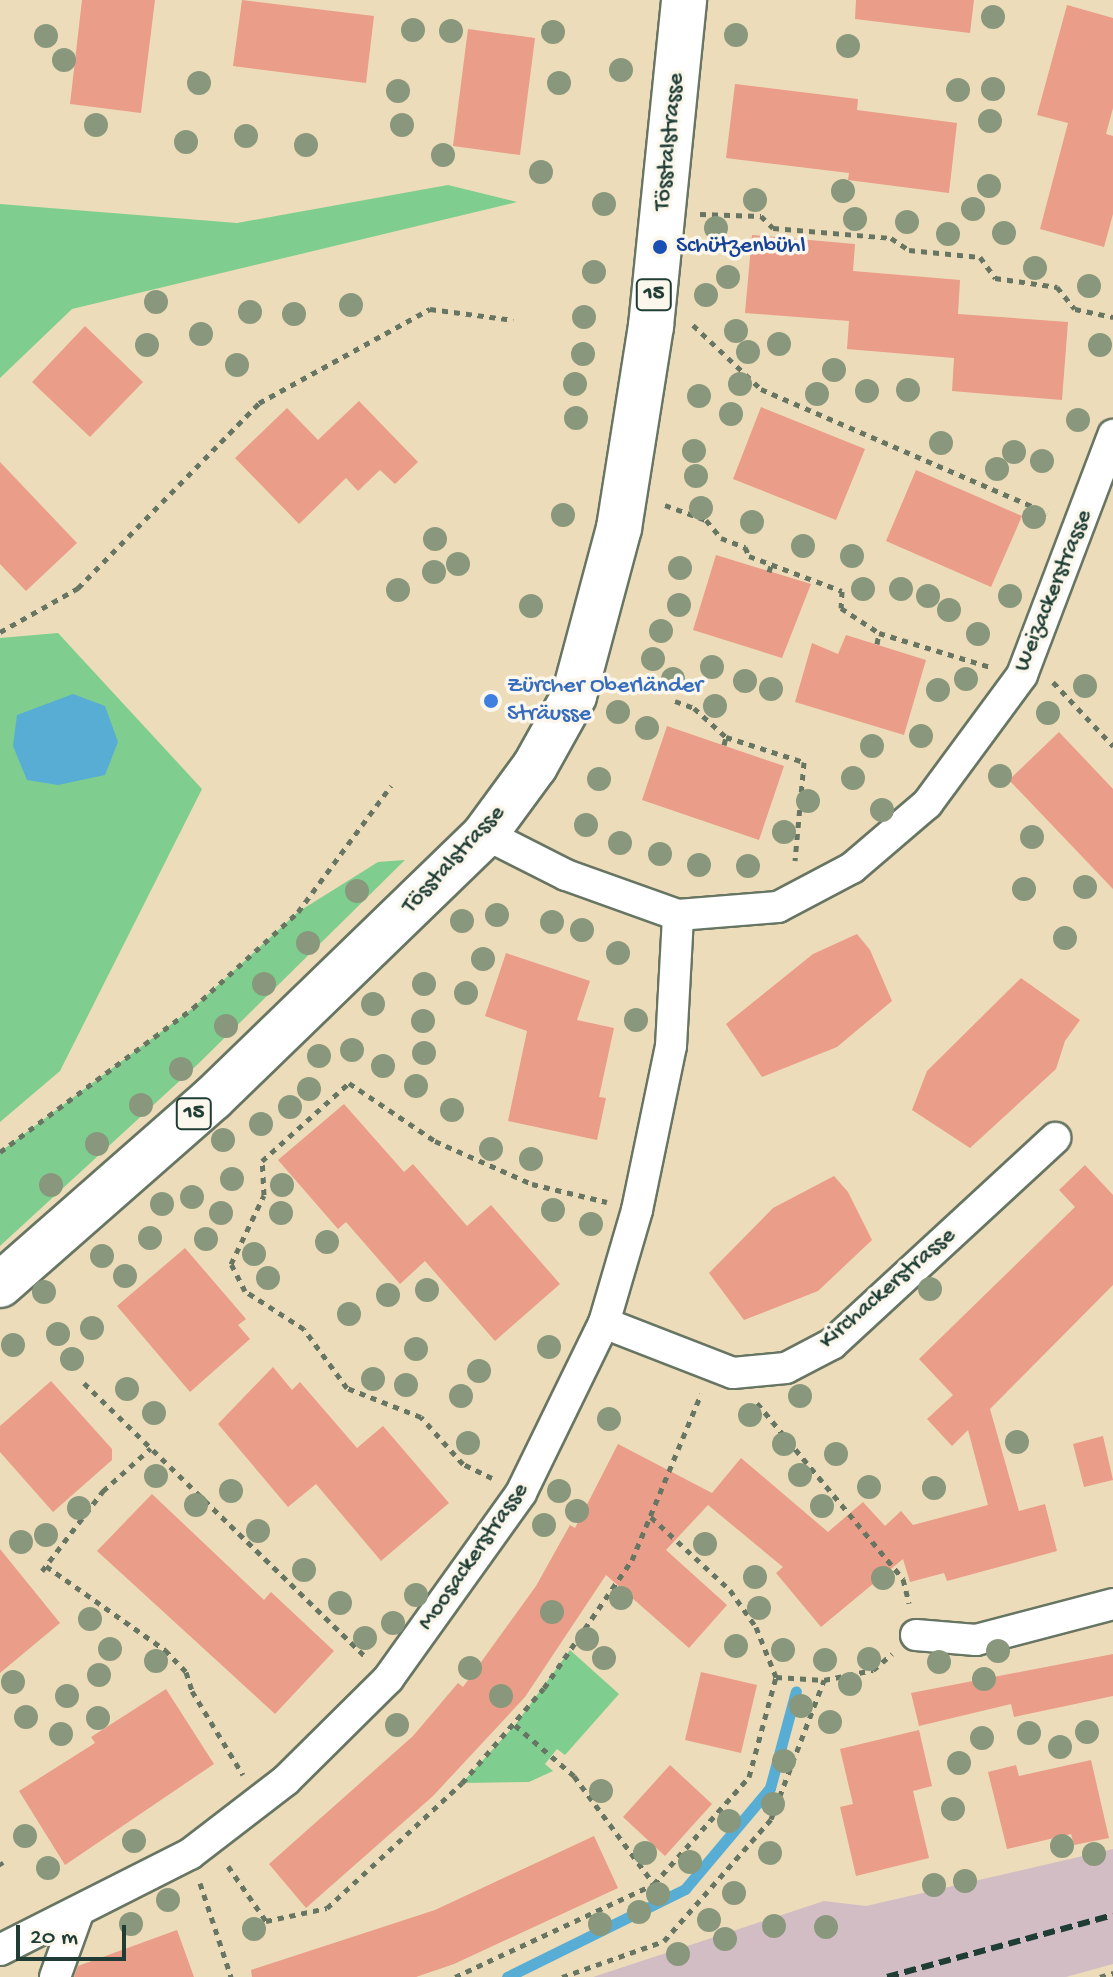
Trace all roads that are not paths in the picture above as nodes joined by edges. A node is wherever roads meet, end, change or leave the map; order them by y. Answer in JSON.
{"nodes":[{"id":1,"x":684,"y":0,"type":"edge"},
{"id":2,"x":1113,"y":435,"type":"edge"},
{"id":3,"x":485,"y":834,"type":"junction"},
{"id":4,"x":678,"y":915,"type":"junction"},
{"id":5,"x":1055,"y":1138,"type":"dead end"},
{"id":6,"x":0,"y":1285,"type":"edge"},
{"id":7,"x":604,"y":1323,"type":"junction"},
{"id":8,"x":1113,"y":1604,"type":"edge"},
{"id":9,"x":916,"y":1635,"type":"road end"},
{"id":10,"x":78,"y":1913,"type":"junction"},
{"id":11,"x":0,"y":1950,"type":"edge"},
{"id":12,"x":55,"y":1977,"type":"edge"}],
"edges":[{"from":1,"to":3,"type":"main road","name":"Tösstalstrasse","number":"15"},
{"from":2,"to":4,"type":"street","name":"Weizackerstrasse"},
{"from":3,"to":4,"type":"street","name":"Weizackerstrasse"},
{"from":3,"to":6,"type":"main road","name":"Tösstalstrasse","number":"15"},
{"from":4,"to":7,"type":"street","name":"Moosackerstrasse"},
{"from":5,"to":7,"type":"street","name":"Kirchackerstrasse"},
{"from":7,"to":10,"type":"street","name":"Moosackerstrasse"},
{"from":8,"to":9,"type":"street"},
{"from":10,"to":11,"type":"street","name":"Moosackerstrasse"},
{"from":10,"to":12,"type":"street"}]}
